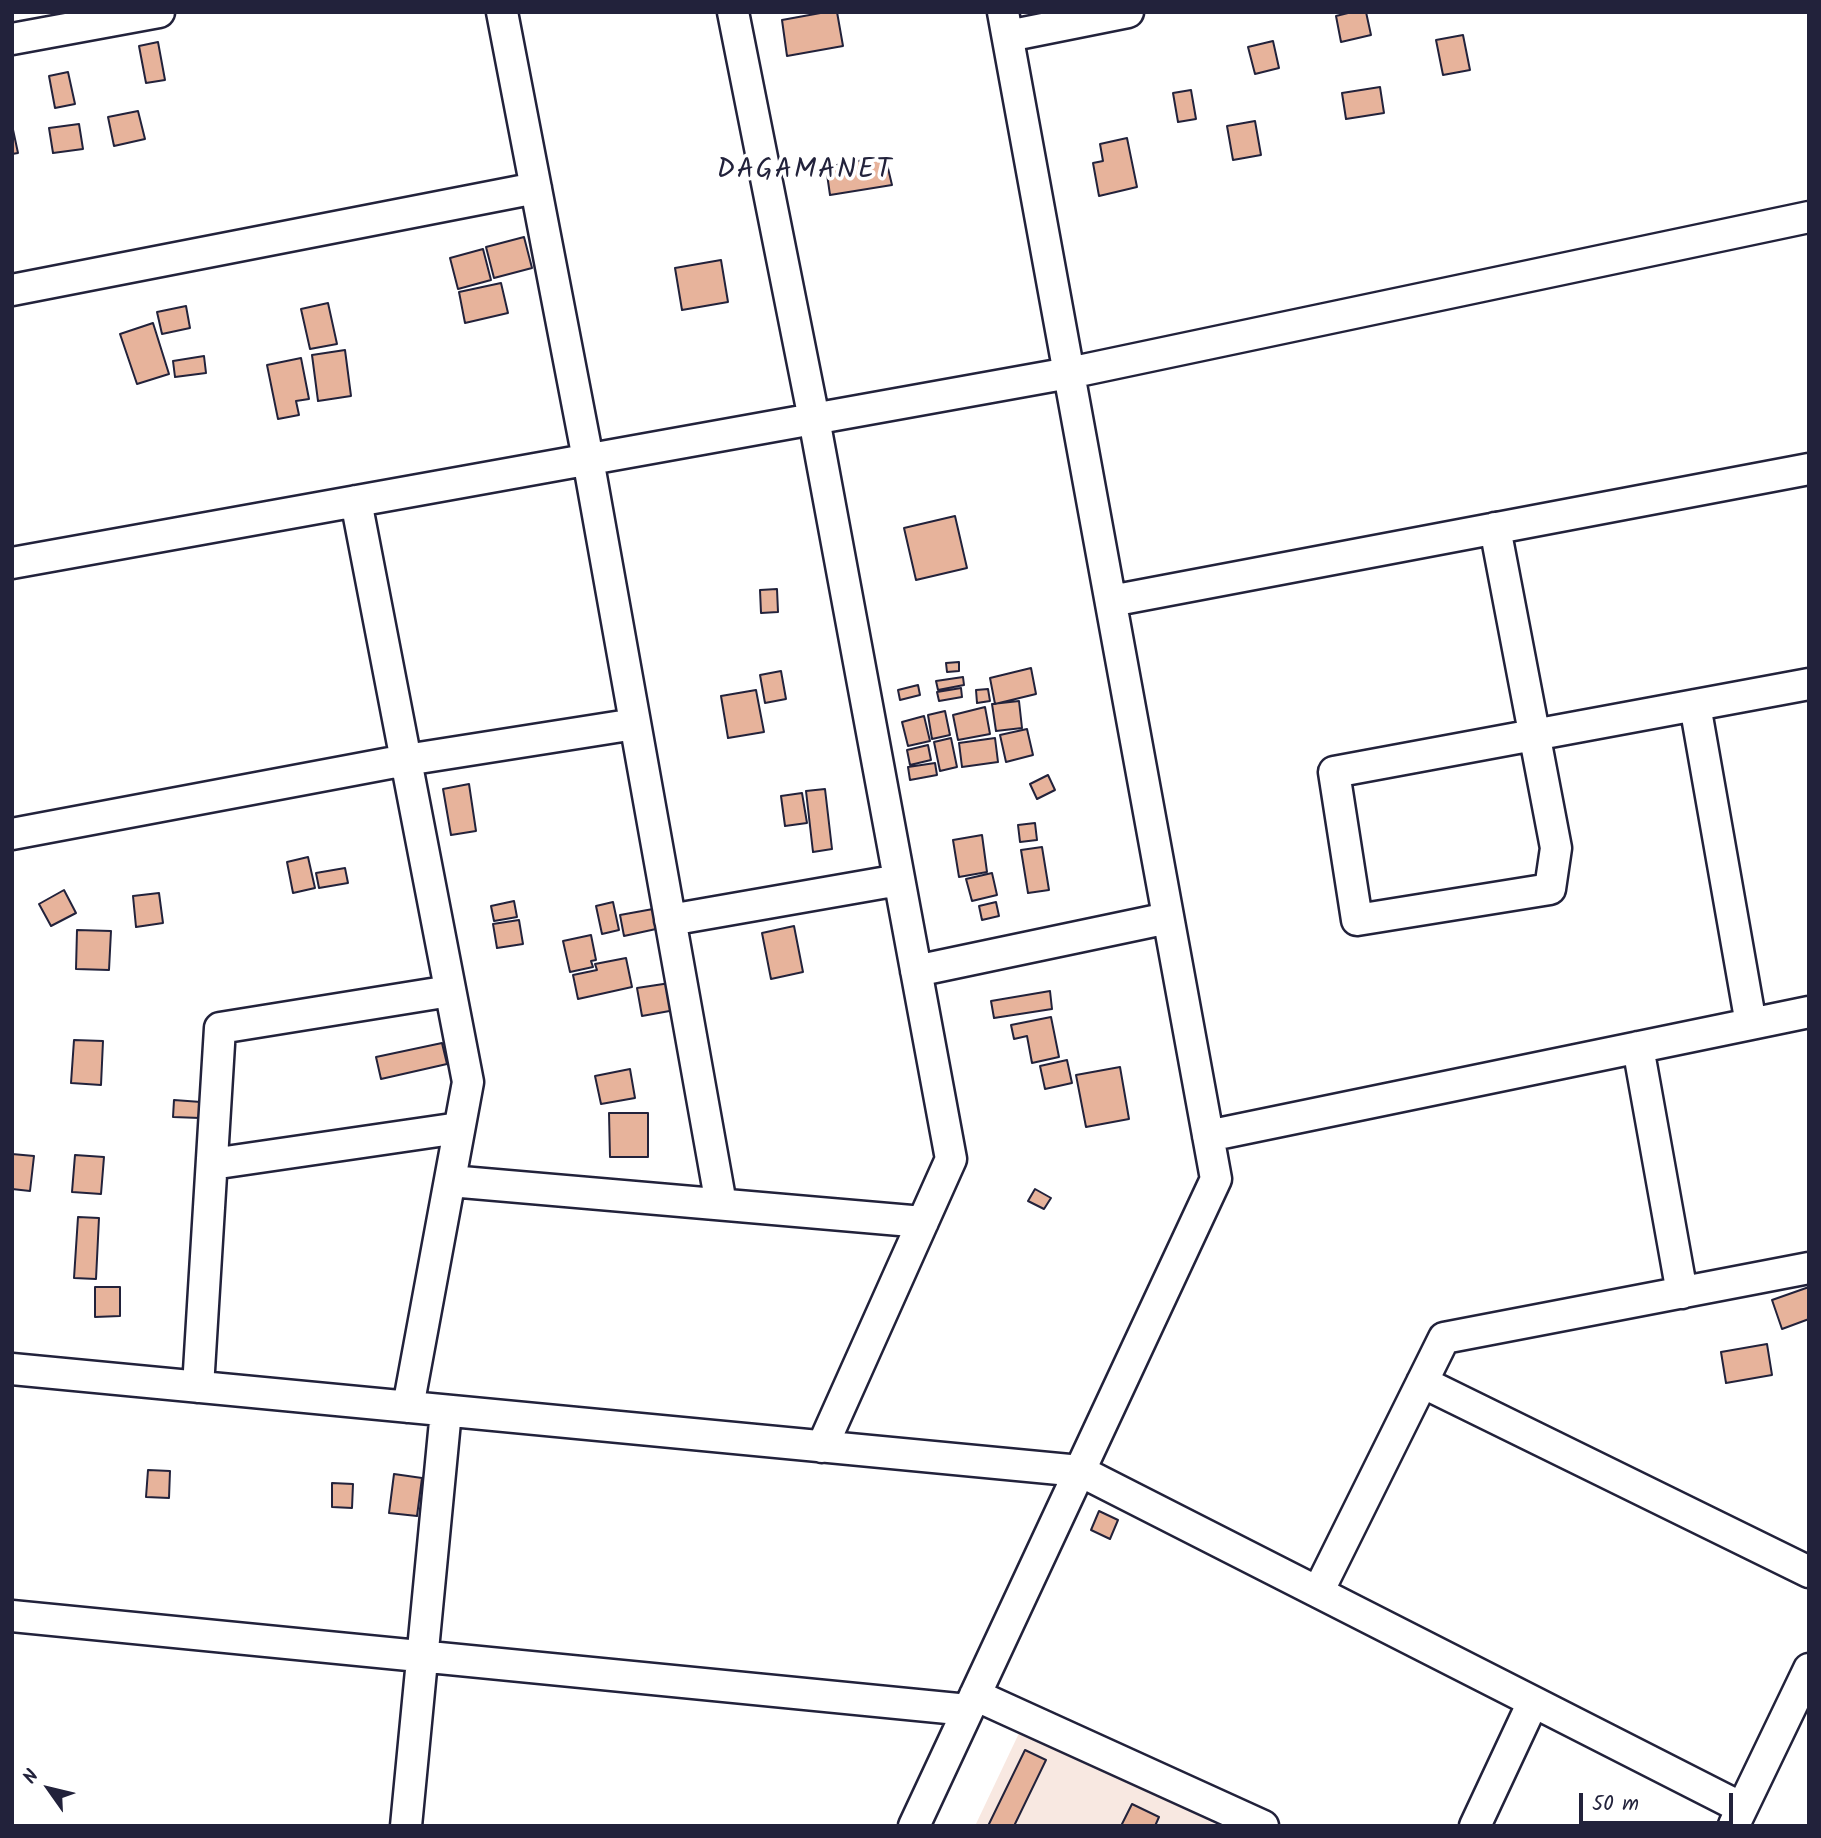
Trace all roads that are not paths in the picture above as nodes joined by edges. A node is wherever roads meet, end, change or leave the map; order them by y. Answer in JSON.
{"nodes":[{"id":1,"x":159,"y":12,"type":"edge"},
{"id":2,"x":502,"y":12,"type":"edge"},
{"id":3,"x":733,"y":12,"type":"edge"},
{"id":4,"x":1128,"y":12,"type":"edge"},
{"id":5,"x":54,"y":22,"type":"edge"},
{"id":6,"x":1006,"y":24,"type":"edge"},
{"id":7,"x":12,"y":39,"type":"edge"},
{"id":8,"x":536,"y":188,"type":"junction"},
{"id":9,"x":1809,"y":217,"type":"edge"},
{"id":10,"x":12,"y":290,"type":"edge"},
{"id":11,"x":1069,"y":373,"type":"junction"},
{"id":12,"x":814,"y":418,"type":"junction"},
{"id":13,"x":588,"y":459,"type":"junction"},
{"id":14,"x":1809,"y":469,"type":"edge"},
{"id":15,"x":356,"y":501,"type":"junction"},
{"id":16,"x":1495,"y":528,"type":"junction"},
{"id":17,"x":12,"y":563,"type":"edge"},
{"id":18,"x":1111,"y":601,"type":"junction"},
{"id":19,"x":1809,"y":684,"type":"edge"},
{"id":20,"x":1695,"y":705,"type":"junction"},
{"id":21,"x":635,"y":724,"type":"junction"},
{"id":22,"x":1534,"y":734,"type":"junction"},
{"id":23,"x":406,"y":760,"type":"junction"},
{"id":24,"x":12,"y":834,"type":"edge"},
{"id":25,"x":899,"y":880,"type":"junction"},
{"id":26,"x":1168,"y":918,"type":"junction"},
{"id":27,"x":670,"y":920,"type":"junction"},
{"id":28,"x":916,"y":971,"type":"junction"},
{"id":29,"x":450,"y":991,"type":"junction"},
{"id":30,"x":1809,"y":1012,"type":"edge"},
{"id":31,"x":1751,"y":1024,"type":"junction"},
{"id":32,"x":1638,"y":1047,"type":"junction"},
{"id":33,"x":459,"y":1128,"type":"junction"},
{"id":34,"x":1208,"y":1136,"type":"junction"},
{"id":35,"x":212,"y":1164,"type":"junction"},
{"id":36,"x":450,"y":1181,"type":"junction"},
{"id":37,"x":721,"y":1204,"type":"junction"},
{"id":38,"x":923,"y":1222,"type":"junction"},
{"id":39,"x":1809,"y":1268,"type":"edge"},
{"id":40,"x":1682,"y":1293,"type":"junction"},
{"id":41,"x":12,"y":1369,"type":"edge"},
{"id":42,"x":1422,"y":1382,"type":"junction"},
{"id":43,"x":198,"y":1387,"type":"junction"},
{"id":44,"x":408,"y":1407,"type":"junction"},
{"id":45,"x":446,"y":1411,"type":"junction"},
{"id":46,"x":822,"y":1447,"type":"junction"},
{"id":47,"x":1080,"y":1471,"type":"junction"},
{"id":48,"x":1809,"y":1572,"type":"edge"},
{"id":49,"x":1318,"y":1592,"type":"junction"},
{"id":50,"x":12,"y":1616,"type":"edge"},
{"id":51,"x":423,"y":1657,"type":"junction"},
{"id":52,"x":1809,"y":1669,"type":"edge"},
{"id":53,"x":972,"y":1702,"type":"junction"},
{"id":54,"x":1533,"y":1702,"type":"junction"},
{"id":55,"x":1738,"y":1817,"type":"edge"},
{"id":56,"x":406,"y":1826,"type":"edge"},
{"id":57,"x":914,"y":1826,"type":"edge"},
{"id":58,"x":1263,"y":1826,"type":"edge"},
{"id":59,"x":1475,"y":1826,"type":"edge"}],
"edges":[{"from":1,"to":5,"type":"street"},
{"from":2,"to":8,"type":"street"},
{"from":3,"to":12,"type":"street"},
{"from":4,"to":6,"type":"street"},
{"from":5,"to":7,"type":"street"},
{"from":6,"to":11,"type":"street"},
{"from":8,"to":10,"type":"street"},
{"from":8,"to":13,"type":"street"},
{"from":9,"to":11,"type":"street"},
{"from":11,"to":12,"type":"street"},
{"from":11,"to":18,"type":"street"},
{"from":12,"to":13,"type":"street"},
{"from":12,"to":25,"type":"street"},
{"from":13,"to":15,"type":"street"},
{"from":13,"to":21,"type":"street"},
{"from":14,"to":16,"type":"street"},
{"from":15,"to":17,"type":"street"},
{"from":15,"to":23,"type":"street"},
{"from":16,"to":18,"type":"street"},
{"from":16,"to":22,"type":"street"},
{"from":18,"to":26,"type":"street"},
{"from":19,"to":20,"type":"street"},
{"from":20,"to":22,"type":"street"},
{"from":20,"to":31,"type":"street"},
{"from":21,"to":23,"type":"street"},
{"from":21,"to":27,"type":"street"},
{"from":22,"to":22,"type":"street"},
{"from":23,"to":24,"type":"street"},
{"from":23,"to":29,"type":"street"},
{"from":25,"to":27,"type":"street"},
{"from":25,"to":28,"type":"street"},
{"from":26,"to":28,"type":"street"},
{"from":26,"to":34,"type":"street"},
{"from":27,"to":37,"type":"street"},
{"from":28,"to":38,"type":"street"},
{"from":29,"to":33,"type":"street"},
{"from":29,"to":35,"type":"street"},
{"from":30,"to":31,"type":"street"},
{"from":31,"to":32,"type":"street"},
{"from":32,"to":34,"type":"street"},
{"from":32,"to":40,"type":"street"},
{"from":33,"to":35,"type":"street"},
{"from":33,"to":36,"type":"street"},
{"from":34,"to":47,"type":"street"},
{"from":35,"to":43,"type":"street"},
{"from":36,"to":37,"type":"street"},
{"from":36,"to":44,"type":"street"},
{"from":37,"to":38,"type":"street"},
{"from":38,"to":46,"type":"street"},
{"from":39,"to":40,"type":"street"},
{"from":40,"to":42,"type":"street"},
{"from":41,"to":43,"type":"street"},
{"from":42,"to":48,"type":"street"},
{"from":42,"to":49,"type":"street"},
{"from":43,"to":44,"type":"street"},
{"from":44,"to":45,"type":"street"},
{"from":45,"to":46,"type":"street"},
{"from":45,"to":51,"type":"street"},
{"from":46,"to":47,"type":"street"},
{"from":47,"to":49,"type":"street"},
{"from":47,"to":53,"type":"street"},
{"from":49,"to":54,"type":"street"},
{"from":50,"to":51,"type":"street"},
{"from":51,"to":53,"type":"street"},
{"from":51,"to":56,"type":"street"},
{"from":52,"to":55,"type":"street"},
{"from":53,"to":57,"type":"street"},
{"from":53,"to":58,"type":"street"},
{"from":54,"to":55,"type":"street"},
{"from":54,"to":59,"type":"street"}]}
